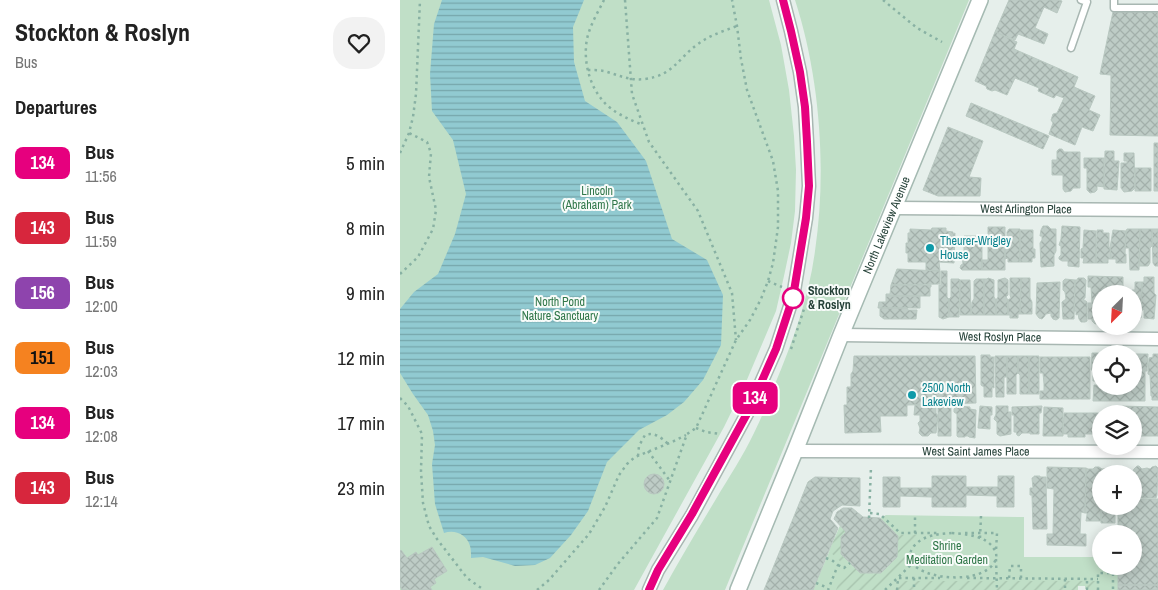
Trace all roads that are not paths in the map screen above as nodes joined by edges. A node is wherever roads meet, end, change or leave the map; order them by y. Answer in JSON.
{"nodes":[{"id":1,"x":783,"y":0,"type":"edge"},
{"id":2,"x":980,"y":0,"type":"edge"},
{"id":3,"x":1081,"y":0,"type":"edge"},
{"id":4,"x":1114,"y":0,"type":"edge"},
{"id":5,"x":1158,"y":8,"type":"edge"},
{"id":6,"x":1071,"y":48,"type":"dead end"},
{"id":7,"x":895,"y":208,"type":"junction"},
{"id":8,"x":1158,"y":210,"type":"edge"},
{"id":9,"x":841,"y":335,"type":"junction"},
{"id":10,"x":1158,"y":339,"type":"edge"},
{"id":11,"x":795,"y":450,"type":"junction"},
{"id":12,"x":1158,"y":452,"type":"edge"},
{"id":13,"x":649,"y":590,"type":"edge"},
{"id":14,"x":738,"y":590,"type":"edge"}],
"edges":[{"from":1,"to":13,"type":"street"},
{"from":2,"to":7,"type":"main road","name":"North Lakeview Avenue"},
{"from":3,"to":6,"type":"lane"},
{"from":4,"to":5,"type":"lane"},
{"from":7,"to":8,"type":"street","name":"West Arlington Place"},
{"from":7,"to":9,"type":"main road","name":"North Lakeview Avenue"},
{"from":9,"to":10,"type":"street","name":"West Roslyn Place"},
{"from":9,"to":11,"type":"main road","name":"North Lakeview Avenue"},
{"from":11,"to":12,"type":"street","name":"West Saint James Place"},
{"from":11,"to":14,"type":"main road","name":"North Lakeview Avenue"}]}
